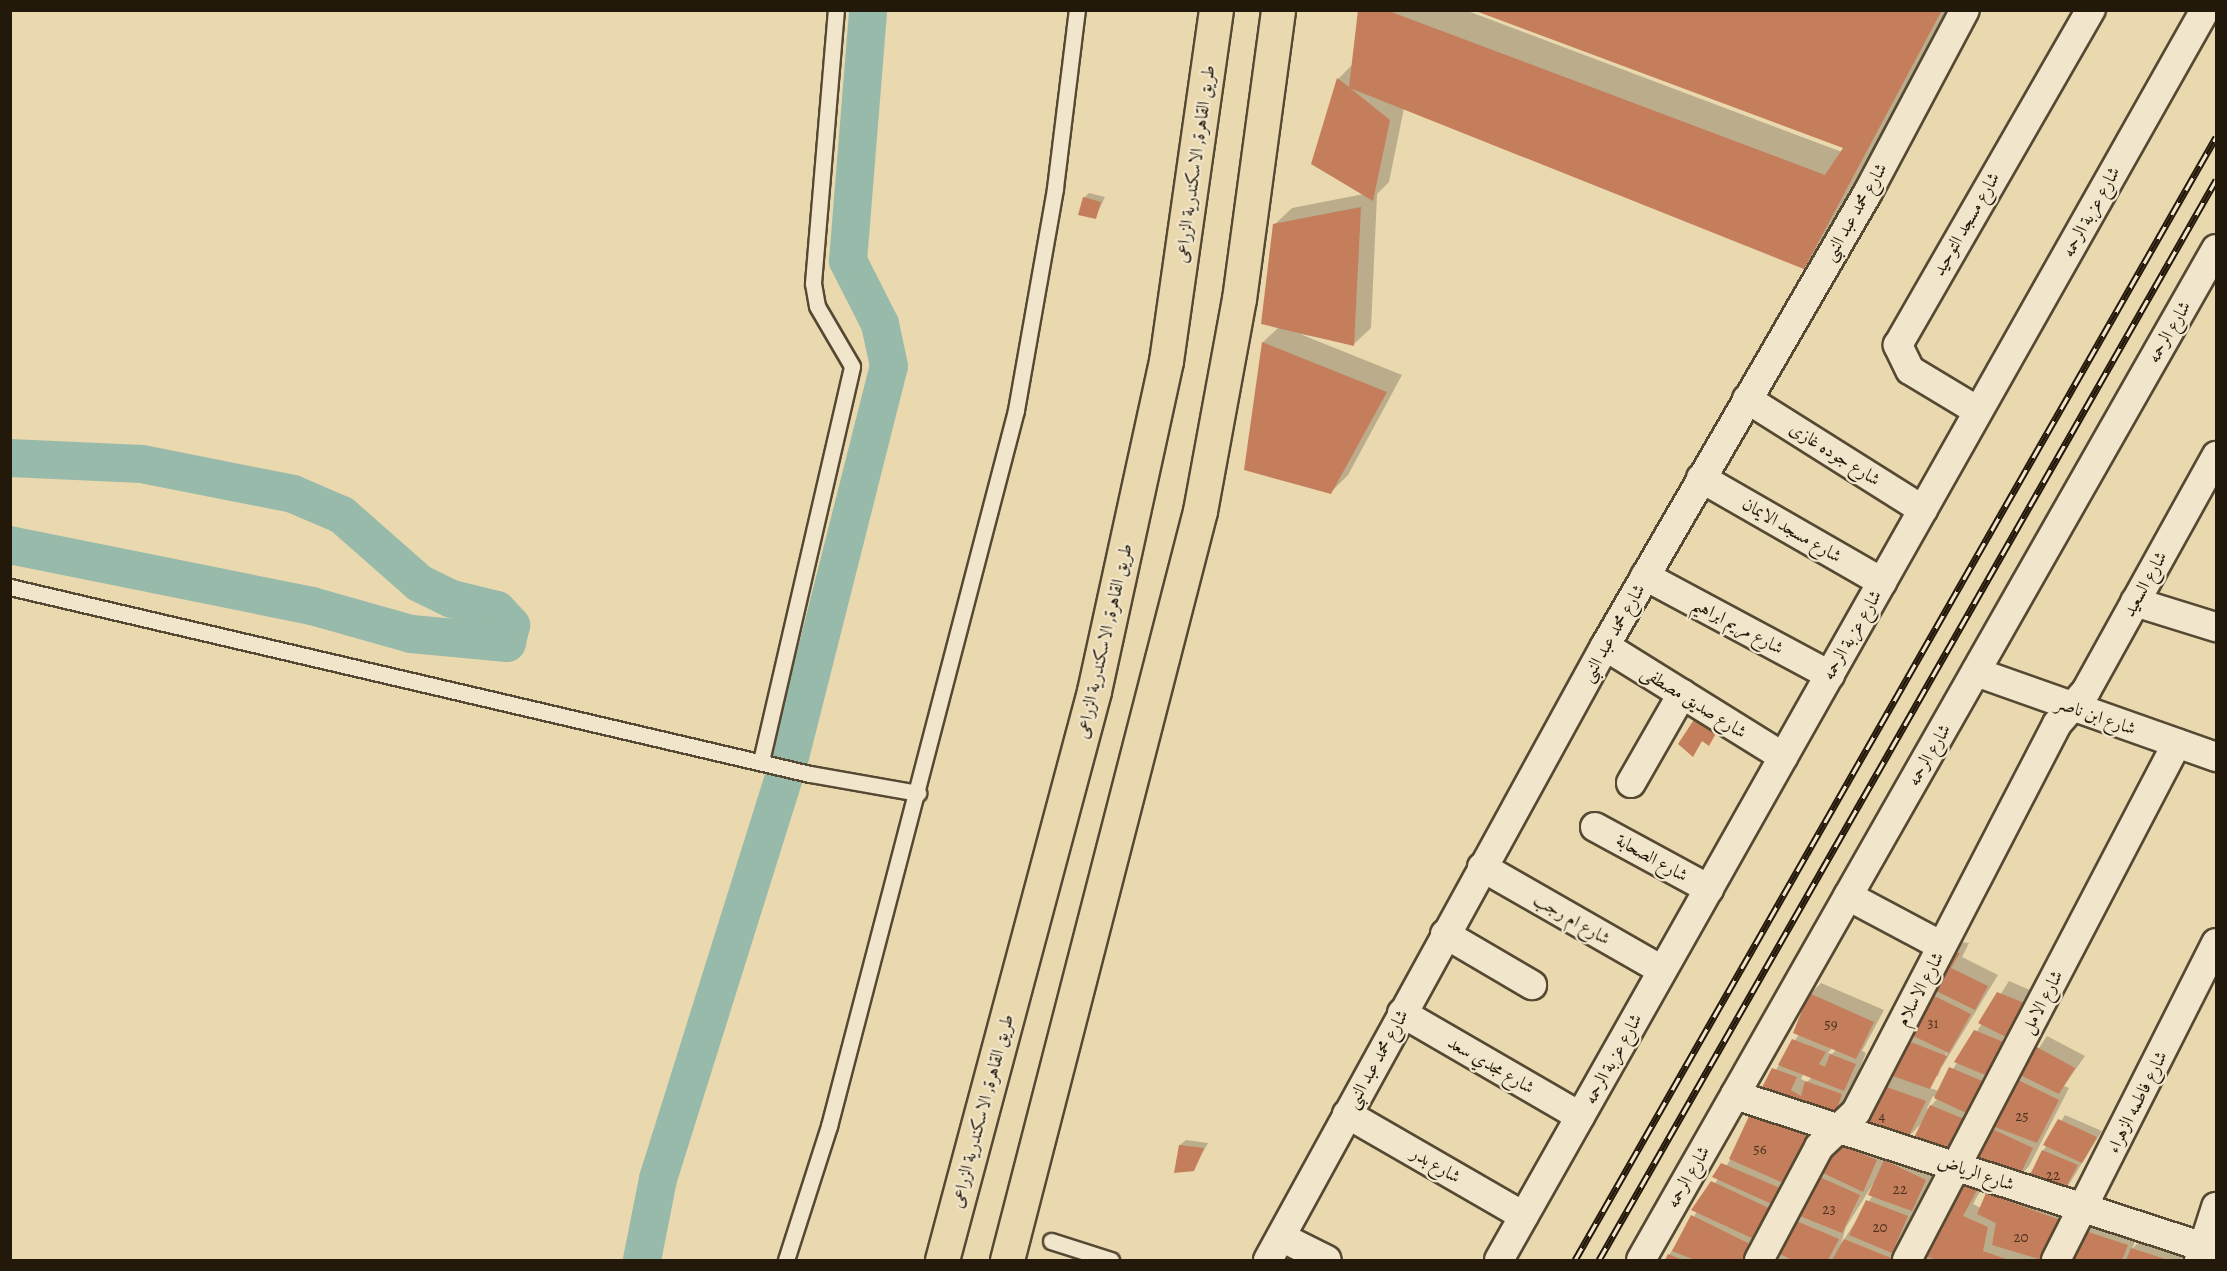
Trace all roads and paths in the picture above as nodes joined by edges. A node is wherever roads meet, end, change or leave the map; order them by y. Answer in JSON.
{"nodes":[{"id":1,"x":836,"y":10,"type":"edge"},
{"id":2,"x":1077,"y":10,"type":"edge"},
{"id":3,"x":1216,"y":10,"type":"edge"},
{"id":4,"x":1278,"y":10,"type":"edge"},
{"id":5,"x":1965,"y":10,"type":"edge"},
{"id":6,"x":2091,"y":10,"type":"edge"},
{"id":7,"x":2205,"y":10,"type":"edge"},
{"id":8,"x":2217,"y":249,"type":"edge"},
{"id":9,"x":1747,"y":399,"type":"junction"},
{"id":10,"x":1978,"y":411,"type":"junction"},
{"id":11,"x":2217,"y":456,"type":"edge"},
{"id":12,"x":1701,"y":478,"type":"junction"},
{"id":13,"x":2208,"y":488,"type":"edge"},
{"id":14,"x":1923,"y":510,"type":"junction"},
{"id":15,"x":1646,"y":576,"type":"junction"},
{"id":16,"x":1882,"y":582,"type":"junction"},
{"id":17,"x":10,"y":587,"type":"edge"},
{"id":18,"x":2135,"y":602,"type":"junction"},
{"id":19,"x":2217,"y":627,"type":"edge"},
{"id":20,"x":1605,"y":646,"type":"junction"},
{"id":21,"x":1976,"y":672,"type":"junction"},
{"id":22,"x":1830,"y":675,"type":"junction"},
{"id":23,"x":1682,"y":694,"type":"junction"},
{"id":24,"x":2068,"y":707,"type":"junction"},
{"id":25,"x":2177,"y":743,"type":"junction"},
{"id":26,"x":1783,"y":757,"type":"junction"},
{"id":27,"x":2217,"y":757,"type":"edge"},
{"id":28,"x":761,"y":761,"type":"junction"},
{"id":29,"x":1631,"y":783,"type":"dead end"},
{"id":30,"x":918,"y":793,"type":"junction"},
{"id":31,"x":1595,"y":827,"type":"dead end"},
{"id":32,"x":1482,"y":867,"type":"junction"},
{"id":33,"x":1709,"y":889,"type":"junction"},
{"id":34,"x":1848,"y":896,"type":"junction"},
{"id":35,"x":1445,"y":934,"type":"junction"},
{"id":36,"x":2217,"y":943,"type":"edge"},
{"id":37,"x":1942,"y":946,"type":"junction"},
{"id":38,"x":1662,"y":970,"type":"junction"},
{"id":39,"x":1532,"y":985,"type":"dead end"},
{"id":40,"x":1402,"y":1013,"type":"junction"},
{"id":41,"x":1735,"y":1095,"type":"junction"},
{"id":42,"x":1347,"y":1114,"type":"junction"},
{"id":43,"x":1580,"y":1116,"type":"junction"},
{"id":44,"x":1841,"y":1129,"type":"junction"},
{"id":45,"x":1956,"y":1167,"type":"junction"},
{"id":46,"x":2083,"y":1208,"type":"junction"},
{"id":47,"x":2217,"y":1208,"type":"edge"},
{"id":48,"x":1524,"y":1216,"type":"junction"},
{"id":49,"x":1051,"y":1241,"type":"dead end"},
{"id":50,"x":1274,"y":1249,"type":"edge"},
{"id":51,"x":2206,"y":1253,"type":"edge"},
{"id":52,"x":786,"y":1260,"type":"edge"},
{"id":53,"x":942,"y":1260,"type":"edge"},
{"id":54,"x":1007,"y":1260,"type":"edge"},
{"id":55,"x":1111,"y":1260,"type":"edge"},
{"id":56,"x":1327,"y":1260,"type":"edge"},
{"id":57,"x":1499,"y":1260,"type":"edge"},
{"id":58,"x":1641,"y":1260,"type":"edge"},
{"id":59,"x":1759,"y":1260,"type":"edge"},
{"id":60,"x":1907,"y":1260,"type":"edge"},
{"id":61,"x":2056,"y":1260,"type":"edge"}],
"edges":[{"from":1,"to":28,"type":"lane"},
{"from":2,"to":30,"type":"lane"},
{"from":3,"to":53,"type":"highway","name":"طريق القاهرة, الاسكندرية الزراعى"},
{"from":4,"to":54,"type":"highway"},
{"from":5,"to":9,"type":"street","name":"شارع محمد عبد النبى"},
{"from":6,"to":10,"type":"street","name":"شارع مسجد التوحيد"},
{"from":7,"to":10,"type":"street","name":"شارع عزبة الرحمه"},
{"from":8,"to":21,"type":"street","name":"شارع الرحمه"},
{"from":9,"to":12,"type":"street","name":"شارع محمد عبد النبى"},
{"from":9,"to":14,"type":"street","name":"شارع جوده غازى"},
{"from":10,"to":14,"type":"street","name":"شارع عزبة الرحمه"},
{"from":11,"to":13,"type":"street","name":"شارع السعيد"},
{"from":12,"to":15,"type":"street","name":"شارع محمد عبد النبى"},
{"from":12,"to":16,"type":"street","name":"شارع مسجد الايمان"},
{"from":13,"to":18,"type":"street","name":"شارع السعيد"},
{"from":14,"to":16,"type":"street","name":"شارع عزبة الرحمه"},
{"from":15,"to":20,"type":"street","name":"شارع محمد عبد النبى"},
{"from":15,"to":22,"type":"street","name":"شارع مريم ابراهيم"},
{"from":16,"to":22,"type":"street","name":"شارع عزبة الرحمه"},
{"from":17,"to":28,"type":"lane"},
{"from":18,"to":19,"type":"street"},
{"from":18,"to":24,"type":"street","name":"شارع السعيد"},
{"from":20,"to":23,"type":"street","name":"شارع صديق مصطفى"},
{"from":20,"to":32,"type":"street","name":"شارع محمد عبد النبى"},
{"from":21,"to":24,"type":"street","name":"شارع ابن ناصر"},
{"from":21,"to":34,"type":"street","name":"شارع الرحمه"},
{"from":22,"to":26,"type":"street","name":"شارع عزبة الرحمه"},
{"from":23,"to":26,"type":"street","name":"شارع صديق مصطفى"},
{"from":23,"to":29,"type":"street"},
{"from":24,"to":25,"type":"street","name":"شارع ابن ناصر"},
{"from":24,"to":37,"type":"street","name":"شارع الاسلام"},
{"from":25,"to":27,"type":"street","name":"شارع ابن ناصر"},
{"from":25,"to":45,"type":"street","name":"شارع الامل"},
{"from":26,"to":33,"type":"street","name":"شارع عزبة الرحمه"},
{"from":28,"to":30,"type":"lane"},
{"from":30,"to":52,"type":"lane"},
{"from":31,"to":33,"type":"street","name":"شارع الصحابة"},
{"from":32,"to":35,"type":"street","name":"شارع محمد عبد النبى"},
{"from":32,"to":38,"type":"street","name":"شارع ام رجب"},
{"from":33,"to":38,"type":"street","name":"شارع عزبة الرحمه"},
{"from":34,"to":37,"type":"street"},
{"from":34,"to":41,"type":"street","name":"شارع الرحمه"},
{"from":35,"to":39,"type":"street"},
{"from":35,"to":40,"type":"street","name":"شارع محمد عبد النبى"},
{"from":36,"to":46,"type":"street","name":"شارع فاطمه الزهراء"},
{"from":37,"to":44,"type":"street","name":"شارع الاسلام"},
{"from":38,"to":43,"type":"street","name":"شارع عزبة الرحمه"},
{"from":40,"to":42,"type":"street","name":"شارع محمد عبد النبى"},
{"from":40,"to":43,"type":"street","name":"شارع مجدي سعد"},
{"from":41,"to":44,"type":"street","name":"شارع الرياض"},
{"from":41,"to":58,"type":"street","name":"شارع الرحمه"},
{"from":42,"to":48,"type":"street","name":"شارع بدر"},
{"from":42,"to":50,"type":"street","name":"شارع محمد عبد النبى"},
{"from":43,"to":48,"type":"street","name":"شارع عزبة الرحمه"},
{"from":44,"to":45,"type":"street","name":"شارع الرياض"},
{"from":44,"to":59,"type":"street","name":"شارع الاسلام"},
{"from":45,"to":46,"type":"street","name":"شارع الرياض"},
{"from":45,"to":60,"type":"street","name":"شارع الامل"},
{"from":46,"to":51,"type":"street","name":"شارع الرياض"},
{"from":46,"to":61,"type":"street","name":"شارع فاطمه الزهراء"},
{"from":47,"to":51,"type":"street"},
{"from":48,"to":57,"type":"street","name":"شارع عزبة الرحمه"},
{"from":49,"to":55,"type":"lane"},
{"from":50,"to":56,"type":"street"}]}
